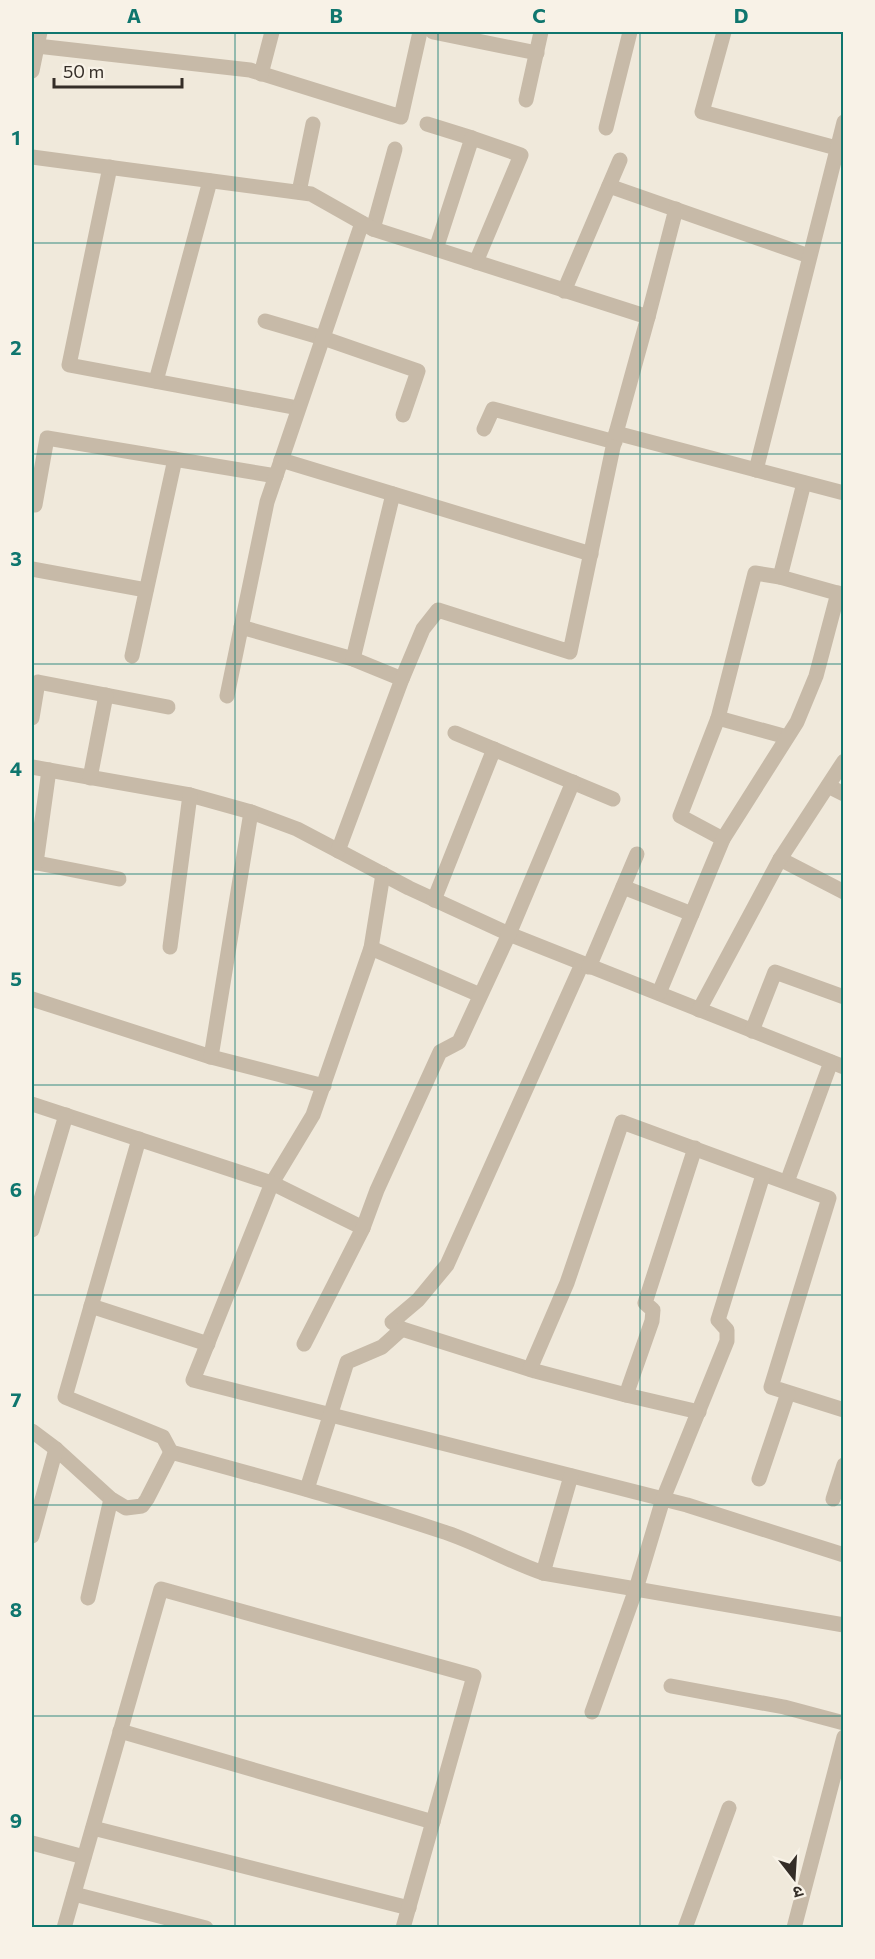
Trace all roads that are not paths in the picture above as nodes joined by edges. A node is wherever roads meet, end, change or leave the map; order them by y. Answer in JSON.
{"nodes":[{"id":1,"x":272,"y":32,"type":"edge"},
{"id":2,"x":420,"y":32,"type":"edge"},
{"id":3,"x":433,"y":32,"type":"edge"},
{"id":4,"x":541,"y":32,"type":"edge"},
{"id":5,"x":630,"y":32,"type":"edge"},
{"id":6,"x":724,"y":32,"type":"edge"},
{"id":7,"x":38,"y":39,"type":"edge"},
{"id":8,"x":537,"y":52,"type":"junction"},
{"id":9,"x":32,"y":71,"type":"edge"},
{"id":10,"x":261,"y":74,"type":"junction"},
{"id":11,"x":526,"y":100,"type":"dead end"},
{"id":12,"x":843,"y":122,"type":"edge"},
{"id":13,"x":313,"y":124,"type":"dead end"},
{"id":14,"x":427,"y":124,"type":"dead end"},
{"id":15,"x":606,"y":128,"type":"dead end"},
{"id":16,"x":472,"y":138,"type":"junction"},
{"id":17,"x":395,"y":149,"type":"dead end"},
{"id":18,"x":840,"y":149,"type":"edge"},
{"id":19,"x":32,"y":157,"type":"edge"},
{"id":20,"x":620,"y":160,"type":"dead end"},
{"id":21,"x":110,"y":167,"type":"junction"},
{"id":22,"x":210,"y":181,"type":"junction"},
{"id":23,"x":609,"y":186,"type":"junction"},
{"id":24,"x":298,"y":192,"type":"junction"},
{"id":25,"x":676,"y":209,"type":"junction"},
{"id":26,"x":368,"y":226,"type":"junction"},
{"id":27,"x":436,"y":249,"type":"junction"},
{"id":28,"x":809,"y":256,"type":"junction"},
{"id":29,"x":476,"y":262,"type":"junction"},
{"id":30,"x":564,"y":291,"type":"junction"},
{"id":31,"x":648,"y":317,"type":"junction"},
{"id":32,"x":265,"y":321,"type":"dead end"},
{"id":33,"x":322,"y":338,"type":"junction"},
{"id":34,"x":156,"y":381,"type":"junction"},
{"id":35,"x":298,"y":408,"type":"junction"},
{"id":36,"x":403,"y":415,"type":"dead end"},
{"id":37,"x":484,"y":429,"type":"dead end"},
{"id":38,"x":616,"y":438,"type":"junction"},
{"id":39,"x":175,"y":459,"type":"junction"},
{"id":40,"x":281,"y":460,"type":"junction"},
{"id":41,"x":756,"y":470,"type":"junction"},
{"id":42,"x":276,"y":476,"type":"junction"},
{"id":43,"x":804,"y":483,"type":"junction"},
{"id":44,"x":843,"y":493,"type":"edge"},
{"id":45,"x":393,"y":494,"type":"junction"},
{"id":46,"x":35,"y":505,"type":"dead end"},
{"id":47,"x":591,"y":554,"type":"junction"},
{"id":48,"x":32,"y":569,"type":"edge"},
{"id":49,"x":780,"y":577,"type":"junction"},
{"id":50,"x":146,"y":590,"type":"junction"},
{"id":51,"x":841,"y":594,"type":"edge"},
{"id":52,"x":242,"y":627,"type":"junction"},
{"id":53,"x":132,"y":656,"type":"dead end"},
{"id":54,"x":353,"y":659,"type":"junction"},
{"id":55,"x":402,"y":679,"type":"junction"},
{"id":56,"x":106,"y":695,"type":"junction"},
{"id":57,"x":227,"y":696,"type":"dead end"},
{"id":58,"x":168,"y":707,"type":"dead end"},
{"id":59,"x":32,"y":718,"type":"edge"},
{"id":60,"x":718,"y":718,"type":"junction"},
{"id":61,"x":456,"y":733,"type":"dead end"},
{"id":62,"x":788,"y":737,"type":"junction"},
{"id":63,"x":494,"y":750,"type":"junction"},
{"id":64,"x":843,"y":761,"type":"edge"},
{"id":65,"x":32,"y":767,"type":"edge"},
{"id":66,"x":49,"y":770,"type":"junction"},
{"id":67,"x":90,"y":778,"type":"junction"},
{"id":68,"x":573,"y":782,"type":"junction"},
{"id":69,"x":828,"y":786,"type":"junction"},
{"id":70,"x":843,"y":794,"type":"edge"},
{"id":71,"x":190,"y":795,"type":"junction"},
{"id":72,"x":613,"y":799,"type":"dead end"},
{"id":73,"x":251,"y":812,"type":"junction"},
{"id":74,"x":723,"y":839,"type":"junction"},
{"id":75,"x":338,"y":851,"type":"junction"},
{"id":76,"x":637,"y":855,"type":"dead end"},
{"id":77,"x":780,"y":859,"type":"junction"},
{"id":78,"x":34,"y":863,"type":"edge"},
{"id":79,"x":382,"y":874,"type":"junction"},
{"id":80,"x":119,"y":879,"type":"dead end"},
{"id":81,"x":623,"y":887,"type":"junction"},
{"id":82,"x":843,"y":892,"type":"edge"},
{"id":83,"x":434,"y":900,"type":"junction"},
{"id":84,"x":692,"y":914,"type":"junction"},
{"id":85,"x":509,"y":934,"type":"junction"},
{"id":86,"x":170,"y":947,"type":"dead end"},
{"id":87,"x":371,"y":948,"type":"junction"},
{"id":88,"x":586,"y":966,"type":"junction"},
{"id":89,"x":659,"y":993,"type":"junction"},
{"id":90,"x":480,"y":995,"type":"junction"},
{"id":91,"x":843,"y":997,"type":"edge"},
{"id":92,"x":32,"y":999,"type":"edge"},
{"id":93,"x":699,"y":1010,"type":"junction"},
{"id":94,"x":752,"y":1031,"type":"junction"},
{"id":95,"x":211,"y":1057,"type":"junction"},
{"id":96,"x":837,"y":1065,"type":"edge"},
{"id":97,"x":324,"y":1086,"type":"junction"},
{"id":98,"x":32,"y":1104,"type":"edge"},
{"id":99,"x":66,"y":1115,"type":"junction"},
{"id":100,"x":139,"y":1139,"type":"junction"},
{"id":101,"x":695,"y":1149,"type":"junction"},
{"id":102,"x":763,"y":1174,"type":"junction"},
{"id":103,"x":787,"y":1182,"type":"junction"},
{"id":104,"x":272,"y":1183,"type":"junction"},
{"id":105,"x":363,"y":1228,"type":"junction"},
{"id":106,"x":32,"y":1230,"type":"edge"},
{"id":107,"x":92,"y":1306,"type":"junction"},
{"id":108,"x":402,"y":1329,"type":"junction"},
{"id":109,"x":208,"y":1344,"type":"junction"},
{"id":110,"x":304,"y":1344,"type":"dead end"},
{"id":111,"x":530,"y":1369,"type":"junction"},
{"id":112,"x":788,"y":1393,"type":"junction"},
{"id":113,"x":626,"y":1395,"type":"junction"},
{"id":114,"x":843,"y":1410,"type":"edge"},
{"id":115,"x":699,"y":1412,"type":"junction"},
{"id":116,"x":331,"y":1415,"type":"junction"},
{"id":117,"x":32,"y":1431,"type":"edge"},
{"id":118,"x":56,"y":1449,"type":"junction"},
{"id":119,"x":171,"y":1452,"type":"junction"},
{"id":120,"x":843,"y":1465,"type":"edge"},
{"id":121,"x":571,"y":1476,"type":"junction"},
{"id":122,"x":759,"y":1479,"type":"dead end"},
{"id":123,"x":308,"y":1489,"type":"junction"},
{"id":124,"x":111,"y":1499,"type":"junction"},
{"id":125,"x":663,"y":1499,"type":"junction"},
{"id":126,"x":834,"y":1499,"type":"dead end"},
{"id":127,"x":32,"y":1536,"type":"edge"},
{"id":128,"x":843,"y":1555,"type":"edge"},
{"id":129,"x":543,"y":1573,"type":"junction"},
{"id":130,"x":636,"y":1589,"type":"junction"},
{"id":131,"x":88,"y":1598,"type":"dead end"},
{"id":132,"x":843,"y":1625,"type":"edge"},
{"id":133,"x":671,"y":1686,"type":"dead end"},
{"id":134,"x":592,"y":1712,"type":"dead end"},
{"id":135,"x":843,"y":1724,"type":"edge"},
{"id":136,"x":120,"y":1731,"type":"junction"},
{"id":137,"x":843,"y":1737,"type":"edge"},
{"id":138,"x":729,"y":1808,"type":"dead end"},
{"id":139,"x":433,"y":1822,"type":"junction"},
{"id":140,"x":93,"y":1828,"type":"junction"},
{"id":141,"x":32,"y":1843,"type":"edge"},
{"id":142,"x":84,"y":1857,"type":"junction"},
{"id":143,"x":74,"y":1894,"type":"junction"},
{"id":144,"x":409,"y":1908,"type":"junction"},
{"id":145,"x":64,"y":1928,"type":"edge"},
{"id":146,"x":206,"y":1928,"type":"edge"},
{"id":147,"x":403,"y":1928,"type":"edge"},
{"id":148,"x":685,"y":1928,"type":"edge"},
{"id":149,"x":794,"y":1928,"type":"edge"}],
"edges":[{"from":1,"to":10,"type":"street"},
{"from":2,"to":10,"type":"street"},
{"from":3,"to":8,"type":"street"},
{"from":4,"to":8,"type":"street"},
{"from":5,"to":15,"type":"street"},
{"from":6,"to":18,"type":"street"},
{"from":7,"to":9,"type":"street"},
{"from":7,"to":10,"type":"street"},
{"from":8,"to":11,"type":"street"},
{"from":12,"to":18,"type":"street"},
{"from":13,"to":24,"type":"street"},
{"from":14,"to":16,"type":"street"},
{"from":16,"to":27,"type":"street"},
{"from":16,"to":29,"type":"street"},
{"from":17,"to":26,"type":"street"},
{"from":18,"to":28,"type":"street"},
{"from":19,"to":21,"type":"street"},
{"from":20,"to":23,"type":"street"},
{"from":21,"to":22,"type":"street"},
{"from":21,"to":34,"type":"street"},
{"from":22,"to":24,"type":"street"},
{"from":22,"to":34,"type":"street"},
{"from":23,"to":25,"type":"street"},
{"from":23,"to":30,"type":"street"},
{"from":24,"to":26,"type":"street"},
{"from":25,"to":28,"type":"street"},
{"from":25,"to":31,"type":"street"},
{"from":26,"to":27,"type":"street"},
{"from":26,"to":33,"type":"street"},
{"from":27,"to":29,"type":"street"},
{"from":28,"to":41,"type":"street"},
{"from":29,"to":30,"type":"street"},
{"from":30,"to":31,"type":"street"},
{"from":31,"to":38,"type":"street"},
{"from":32,"to":33,"type":"street"},
{"from":33,"to":35,"type":"street"},
{"from":33,"to":36,"type":"street"},
{"from":34,"to":35,"type":"street"},
{"from":35,"to":40,"type":"street"},
{"from":37,"to":38,"type":"street"},
{"from":38,"to":41,"type":"street"},
{"from":38,"to":47,"type":"street"},
{"from":39,"to":42,"type":"street"},
{"from":39,"to":46,"type":"street"},
{"from":39,"to":50,"type":"street"},
{"from":40,"to":42,"type":"street"},
{"from":40,"to":45,"type":"street"},
{"from":41,"to":43,"type":"street"},
{"from":42,"to":52,"type":"street"},
{"from":43,"to":44,"type":"street"},
{"from":43,"to":49,"type":"street"},
{"from":45,"to":47,"type":"street"},
{"from":45,"to":54,"type":"street"},
{"from":47,"to":55,"type":"street"},
{"from":48,"to":50,"type":"street"},
{"from":49,"to":51,"type":"street"},
{"from":49,"to":60,"type":"street"},
{"from":50,"to":53,"type":"street"},
{"from":51,"to":62,"type":"street"},
{"from":52,"to":54,"type":"street"},
{"from":52,"to":57,"type":"street"},
{"from":54,"to":55,"type":"street"},
{"from":55,"to":75,"type":"street"},
{"from":56,"to":58,"type":"street"},
{"from":56,"to":59,"type":"street"},
{"from":56,"to":67,"type":"street"},
{"from":60,"to":62,"type":"street"},
{"from":60,"to":74,"type":"street"},
{"from":61,"to":63,"type":"street"},
{"from":62,"to":74,"type":"street"},
{"from":63,"to":68,"type":"street"},
{"from":63,"to":83,"type":"street"},
{"from":64,"to":69,"type":"street"},
{"from":65,"to":66,"type":"street"},
{"from":66,"to":67,"type":"street"},
{"from":66,"to":78,"type":"street"},
{"from":67,"to":71,"type":"street"},
{"from":68,"to":72,"type":"street"},
{"from":68,"to":85,"type":"street"},
{"from":69,"to":70,"type":"street"},
{"from":69,"to":77,"type":"street"},
{"from":71,"to":73,"type":"street"},
{"from":71,"to":86,"type":"street"},
{"from":73,"to":75,"type":"street"},
{"from":73,"to":95,"type":"street"},
{"from":74,"to":84,"type":"street"},
{"from":75,"to":79,"type":"street"},
{"from":76,"to":81,"type":"street"},
{"from":77,"to":82,"type":"street"},
{"from":77,"to":93,"type":"street"},
{"from":78,"to":80,"type":"street"},
{"from":79,"to":83,"type":"street"},
{"from":79,"to":87,"type":"street"},
{"from":81,"to":84,"type":"street"},
{"from":81,"to":88,"type":"street"},
{"from":83,"to":85,"type":"street"},
{"from":84,"to":89,"type":"street"},
{"from":85,"to":88,"type":"street"},
{"from":85,"to":90,"type":"street"},
{"from":87,"to":90,"type":"street"},
{"from":87,"to":97,"type":"street"},
{"from":88,"to":89,"type":"street"},
{"from":88,"to":108,"type":"street"},
{"from":89,"to":93,"type":"street"},
{"from":90,"to":105,"type":"street"},
{"from":91,"to":94,"type":"street"},
{"from":92,"to":95,"type":"street"},
{"from":93,"to":94,"type":"street"},
{"from":94,"to":96,"type":"street"},
{"from":95,"to":97,"type":"street"},
{"from":96,"to":103,"type":"street"},
{"from":97,"to":104,"type":"street"},
{"from":98,"to":99,"type":"street"},
{"from":99,"to":100,"type":"street"},
{"from":99,"to":106,"type":"street"},
{"from":100,"to":104,"type":"street"},
{"from":100,"to":107,"type":"street"},
{"from":101,"to":102,"type":"street"},
{"from":101,"to":111,"type":"street"},
{"from":101,"to":113,"type":"street"},
{"from":102,"to":103,"type":"street"},
{"from":102,"to":115,"type":"street"},
{"from":103,"to":112,"type":"street"},
{"from":104,"to":105,"type":"street"},
{"from":104,"to":109,"type":"street"},
{"from":105,"to":110,"type":"street"},
{"from":107,"to":109,"type":"street"},
{"from":107,"to":119,"type":"street"},
{"from":108,"to":111,"type":"street"},
{"from":108,"to":116,"type":"street"},
{"from":109,"to":116,"type":"street"},
{"from":111,"to":113,"type":"street"},
{"from":112,"to":114,"type":"street"},
{"from":112,"to":122,"type":"street"},
{"from":113,"to":115,"type":"street"},
{"from":115,"to":125,"type":"street"},
{"from":116,"to":121,"type":"street"},
{"from":116,"to":123,"type":"street"},
{"from":117,"to":118,"type":"street"},
{"from":118,"to":124,"type":"street"},
{"from":118,"to":127,"type":"street"},
{"from":119,"to":123,"type":"street"},
{"from":119,"to":124,"type":"street"},
{"from":120,"to":126,"type":"street"},
{"from":121,"to":125,"type":"street"},
{"from":121,"to":129,"type":"street"},
{"from":123,"to":129,"type":"street"},
{"from":124,"to":131,"type":"street"},
{"from":125,"to":128,"type":"street"},
{"from":125,"to":130,"type":"street"},
{"from":129,"to":130,"type":"street"},
{"from":130,"to":132,"type":"street"},
{"from":130,"to":134,"type":"street"},
{"from":133,"to":135,"type":"street"},
{"from":136,"to":139,"type":"street"},
{"from":136,"to":139,"type":"street"},
{"from":136,"to":140,"type":"street"},
{"from":137,"to":149,"type":"street"},
{"from":138,"to":148,"type":"street"},
{"from":139,"to":144,"type":"street"},
{"from":140,"to":142,"type":"street"},
{"from":140,"to":144,"type":"street"},
{"from":141,"to":142,"type":"street"},
{"from":142,"to":143,"type":"street"},
{"from":143,"to":145,"type":"street"},
{"from":143,"to":146,"type":"street"},
{"from":144,"to":147,"type":"street"}]}
